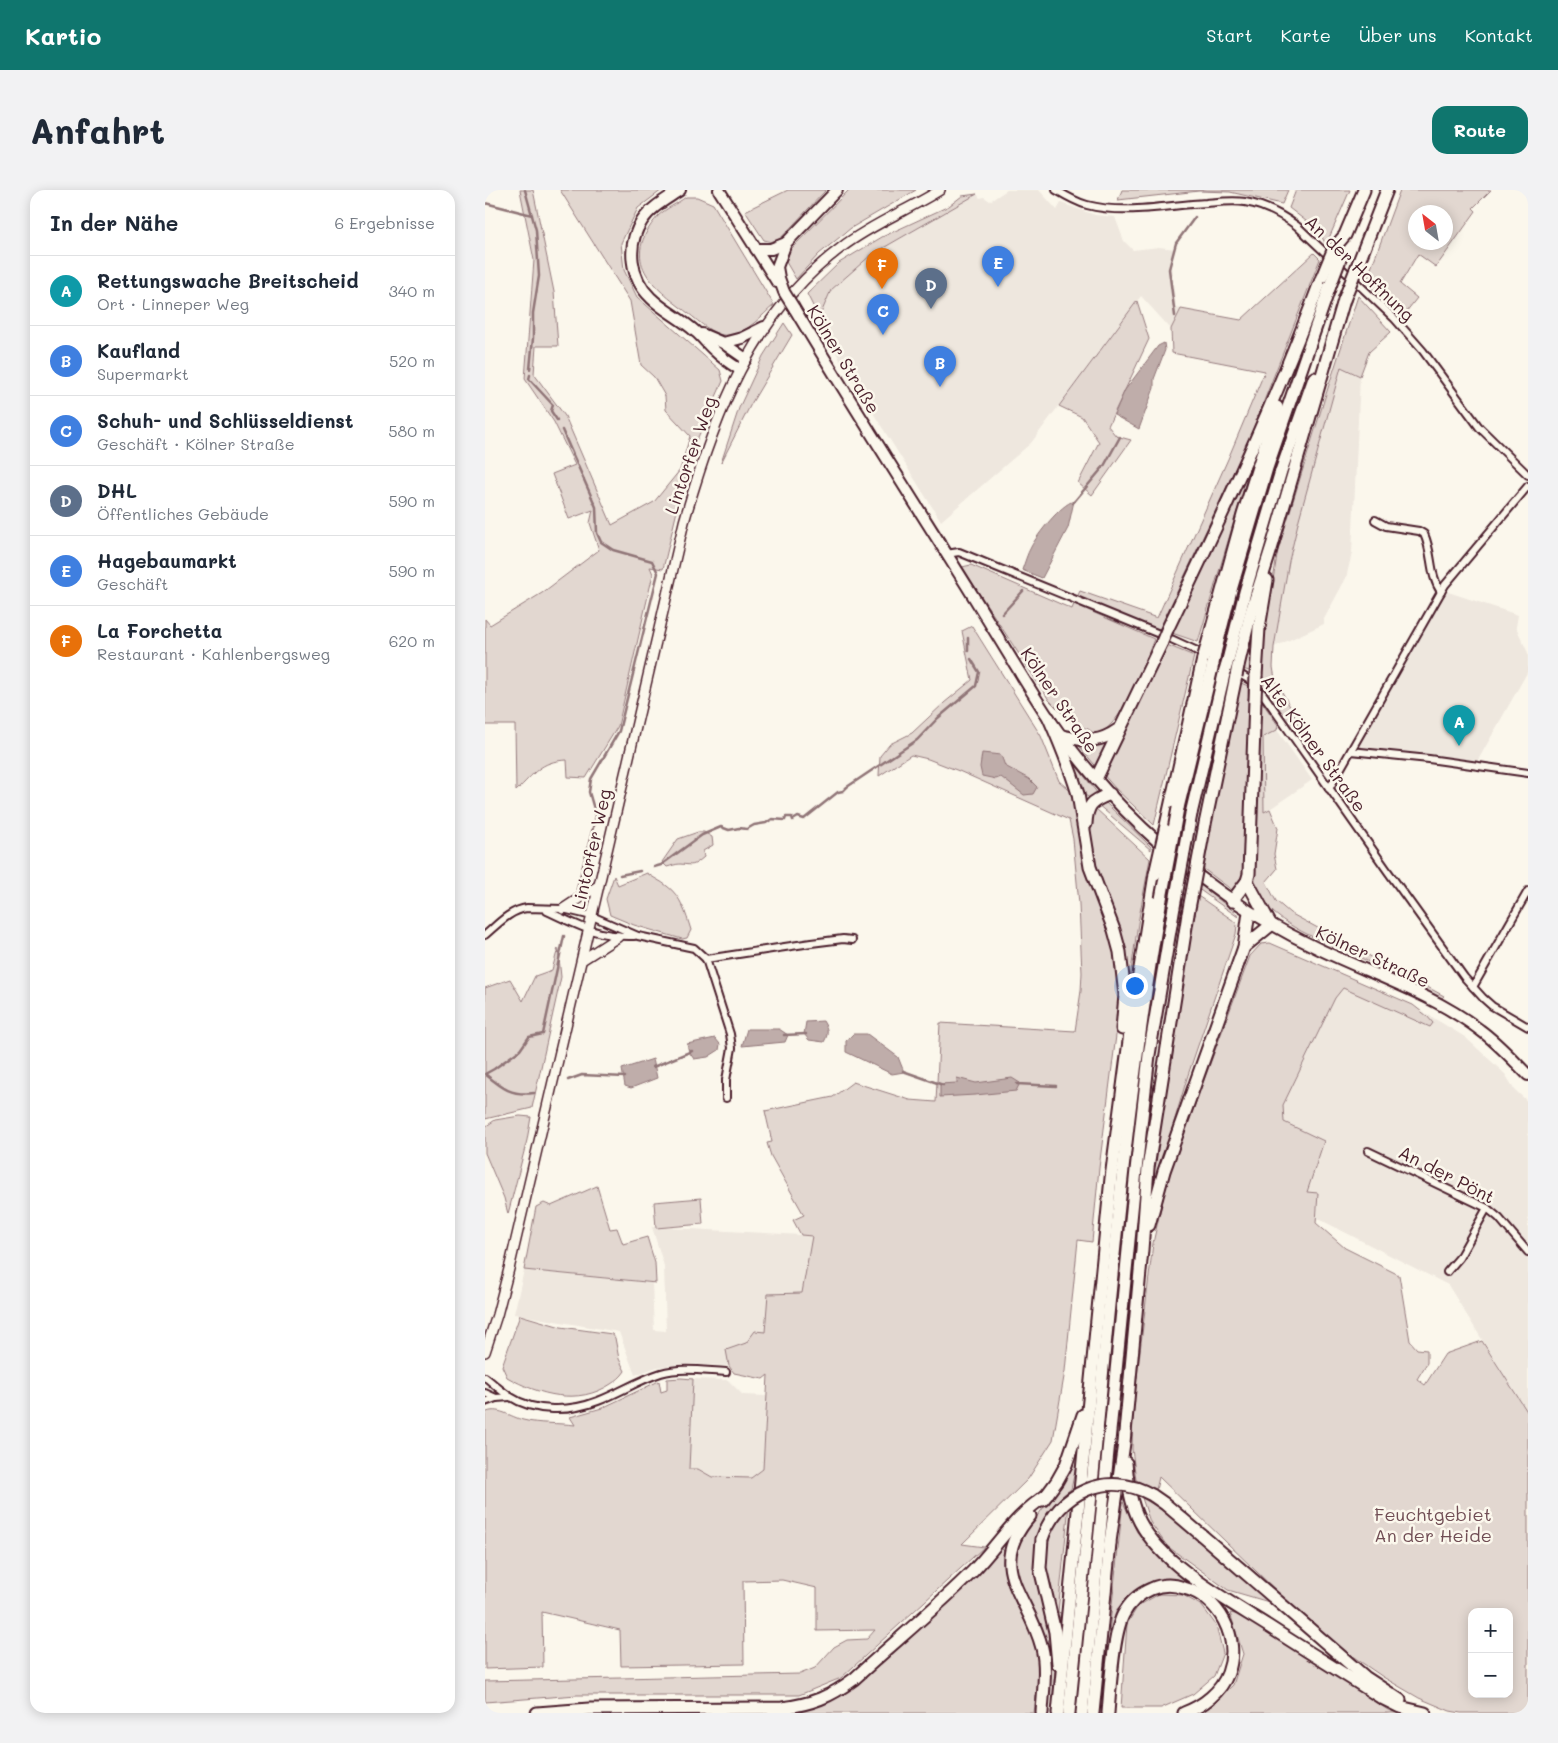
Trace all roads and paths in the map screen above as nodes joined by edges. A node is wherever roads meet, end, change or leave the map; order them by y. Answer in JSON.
{"nodes":[{"id":1,"x":680,"y":190,"type":"edge"},
{"id":2,"x":719,"y":190,"type":"edge"},
{"id":3,"x":837,"y":190,"type":"edge"},
{"id":4,"x":941,"y":190,"type":"edge"},
{"id":5,"x":1056,"y":190,"type":"edge"},
{"id":6,"x":1364,"y":190,"type":"edge"},
{"id":7,"x":1387,"y":190,"type":"edge"},
{"id":8,"x":786,"y":243,"type":"junction"},
{"id":9,"x":756,"y":249,"type":"junction"},
{"id":10,"x":1326,"y":282,"type":"junction"},
{"id":11,"x":784,"y":292,"type":"junction"},
{"id":12,"x":1344,"y":300,"type":"junction"},
{"id":13,"x":765,"y":327,"type":"junction"},
{"id":14,"x":1304,"y":327,"type":"junction"},
{"id":15,"x":696,"y":332,"type":"junction"},
{"id":16,"x":723,"y":343,"type":"junction"},
{"id":17,"x":745,"y":359,"type":"junction"},
{"id":18,"x":739,"y":369,"type":"junction"},
{"id":19,"x":1528,"y":475,"type":"edge"},
{"id":20,"x":1528,"y":486,"type":"edge"},
{"id":21,"x":1375,"y":520,"type":"dead end"},
{"id":22,"x":1272,"y":546,"type":"junction"},
{"id":23,"x":946,"y":554,"type":"junction"},
{"id":24,"x":1441,"y":592,"type":"junction"},
{"id":25,"x":1209,"y":656,"type":"junction"},
{"id":26,"x":1049,"y":718,"type":"junction"},
{"id":27,"x":1120,"y":728,"type":"junction"},
{"id":28,"x":1063,"y":736,"type":"junction"},
{"id":29,"x":1351,"y":751,"type":"junction"},
{"id":30,"x":1528,"y":773,"type":"edge"},
{"id":31,"x":1096,"y":779,"type":"junction"},
{"id":32,"x":1329,"y":789,"type":"junction"},
{"id":33,"x":1110,"y":794,"type":"junction"},
{"id":34,"x":1085,"y":836,"type":"junction"},
{"id":35,"x":1247,"y":881,"type":"junction"},
{"id":36,"x":598,"y":886,"type":"junction"},
{"id":37,"x":1528,"y":891,"type":"edge"},
{"id":38,"x":1232,"y":901,"type":"junction"},
{"id":39,"x":563,"y":909,"type":"junction"},
{"id":40,"x":545,"y":910,"type":"junction"},
{"id":41,"x":1249,"y":912,"type":"junction"},
{"id":42,"x":592,"y":916,"type":"junction"},
{"id":43,"x":1271,"y":925,"type":"junction"},
{"id":44,"x":589,"y":930,"type":"junction"},
{"id":45,"x":485,"y":935,"type":"edge"},
{"id":46,"x":638,"y":936,"type":"junction"},
{"id":47,"x":618,"y":937,"type":"junction"},
{"id":48,"x":852,"y":940,"type":"dead end"},
{"id":49,"x":1244,"y":947,"type":"junction"},
{"id":50,"x":706,"y":959,"type":"junction"},
{"id":51,"x":582,"y":960,"type":"junction"},
{"id":52,"x":1473,"y":987,"type":"junction"},
{"id":53,"x":1528,"y":1027,"type":"edge"},
{"id":54,"x":1124,"y":1072,"type":"junction"},
{"id":55,"x":1528,"y":1075,"type":"edge"},
{"id":56,"x":726,"y":1098,"type":"dead end"},
{"id":57,"x":1367,"y":1151,"type":"dead end"},
{"id":58,"x":1487,"y":1208,"type":"junction"},
{"id":59,"x":1143,"y":1250,"type":"junction"},
{"id":60,"x":1528,"y":1252,"type":"edge"},
{"id":61,"x":1447,"y":1272,"type":"dead end"},
{"id":62,"x":1122,"y":1320,"type":"junction"},
{"id":63,"x":485,"y":1352,"type":"edge"},
{"id":64,"x":726,"y":1372,"type":"dead end"},
{"id":65,"x":485,"y":1377,"type":"edge"},
{"id":66,"x":485,"y":1393,"type":"edge"},
{"id":67,"x":510,"y":1397,"type":"junction"},
{"id":68,"x":497,"y":1398,"type":"junction"},
{"id":69,"x":1089,"y":1400,"type":"junction"},
{"id":70,"x":485,"y":1402,"type":"edge"},
{"id":71,"x":1124,"y":1444,"type":"junction"},
{"id":72,"x":1047,"y":1495,"type":"junction"},
{"id":73,"x":1109,"y":1549,"type":"junction"},
{"id":74,"x":1063,"y":1705,"type":"edge"},
{"id":75,"x":1109,"y":1707,"type":"edge"},
{"id":76,"x":1042,"y":1708,"type":"edge"},
{"id":77,"x":1088,"y":1708,"type":"edge"},
{"id":78,"x":537,"y":1713,"type":"edge"},
{"id":79,"x":1184,"y":1713,"type":"edge"},
{"id":80,"x":1425,"y":1713,"type":"edge"}],
"edges":[{"from":1,"to":15,"type":"main road"},
{"from":2,"to":9,"type":"main road","name":"Kölner Straße"},
{"from":3,"to":8,"type":"main road"},
{"from":4,"to":13,"type":"main road","name":"Lintorfer Weg"},
{"from":5,"to":19,"type":"street","name":"An der Hoffnung"},
{"from":6,"to":10,"type":"highway","bridge":true},
{"from":7,"to":12,"type":"highway","bridge":true},
{"from":8,"to":9,"type":"main road"},
{"from":8,"to":11,"type":"main road"},
{"from":9,"to":11,"type":"main road","name":"Kölner Straße"},
{"from":10,"to":14,"type":"highway"},
{"from":10,"to":25,"type":"highway"},
{"from":11,"to":23,"type":"main road","name":"Kölner Straße","bridge":true},
{"from":12,"to":22,"type":"highway"},
{"from":12,"to":62,"type":"highway","bridge":true},
{"from":13,"to":16,"type":"main road"},
{"from":13,"to":17,"type":"main road","name":"Lintorfer Weg"},
{"from":14,"to":25,"type":"highway"},
{"from":14,"to":27,"type":"highway","bridge":true},
{"from":15,"to":16,"type":"main road"},
{"from":15,"to":18,"type":"main road"},
{"from":16,"to":17,"type":"main road"},
{"from":17,"to":18,"type":"main road","name":"Lintorfer Weg"},
{"from":18,"to":36,"type":"main road","name":"Lintorfer Weg"},
{"from":20,"to":24,"type":"street"},
{"from":21,"to":24,"type":"street"},
{"from":22,"to":35,"type":"highway","bridge":true},
{"from":22,"to":59,"type":"highway","bridge":true},
{"from":23,"to":26,"type":"main road","name":"Kölner Straße"},
{"from":23,"to":32,"type":"street","name":"Alte Kölner Straße"},
{"from":24,"to":29,"type":"street"},
{"from":25,"to":54,"type":"highway","bridge":true},
{"from":25,"to":74,"type":"highway","bridge":true},
{"from":26,"to":28,"type":"main road","name":"Kölner Straße"},
{"from":26,"to":34,"type":"highway"},
{"from":27,"to":28,"type":"highway"},
{"from":27,"to":31,"type":"highway"},
{"from":28,"to":31,"type":"main road","name":"Kölner Straße"},
{"from":29,"to":30,"type":"street"},
{"from":29,"to":32,"type":"street"},
{"from":31,"to":33,"type":"main road","name":"Kölner Straße"},
{"from":32,"to":52,"type":"street","name":"Alte Kölner Straße"},
{"from":33,"to":34,"type":"highway"},
{"from":33,"to":38,"type":"main road","name":"Kölner Straße"},
{"from":34,"to":54,"type":"highway"},
{"from":35,"to":38,"type":"highway"},
{"from":35,"to":43,"type":"highway"},
{"from":36,"to":39,"type":"main road"},
{"from":36,"to":42,"type":"main road","name":"Lintorfer Weg"},
{"from":37,"to":52,"type":"street"},
{"from":38,"to":41,"type":"main road","name":"Kölner Straße"},
{"from":39,"to":40,"type":"street"},
{"from":39,"to":42,"type":"street"},
{"from":40,"to":44,"type":"street"},
{"from":40,"to":45,"type":"street"},
{"from":41,"to":43,"type":"main road","name":"Kölner Straße"},
{"from":41,"to":49,"type":"highway"},
{"from":42,"to":44,"type":"main road","name":"Lintorfer Weg"},
{"from":42,"to":46,"type":"street"},
{"from":43,"to":49,"type":"highway"},
{"from":43,"to":55,"type":"main road","name":"Kölner Straße"},
{"from":44,"to":47,"type":"street"},
{"from":44,"to":51,"type":"main road","name":"Lintorfer Weg"},
{"from":46,"to":47,"type":"street"},
{"from":46,"to":50,"type":"street"},
{"from":47,"to":51,"type":"main road"},
{"from":48,"to":50,"type":"street"},
{"from":49,"to":59,"type":"highway"},
{"from":50,"to":56,"type":"street"},
{"from":51,"to":63,"type":"main road","name":"Lintorfer Weg"},
{"from":52,"to":53,"type":"street","name":"Alte Kölner Straße"},
{"from":54,"to":69,"type":"highway"},
{"from":57,"to":58,"type":"street","name":"An der Pönt"},
{"from":58,"to":60,"type":"street","name":"An der Pönt"},
{"from":58,"to":61,"type":"street"},
{"from":59,"to":71,"type":"highway"},
{"from":62,"to":73,"type":"highway"},
{"from":62,"to":77,"type":"highway"},
{"from":64,"to":67,"type":"street"},
{"from":65,"to":67,"type":"street"},
{"from":66,"to":68,"type":"street"},
{"from":67,"to":68,"type":"street"},
{"from":68,"to":70,"type":"street"},
{"from":69,"to":72,"type":"highway"},
{"from":69,"to":74,"type":"highway"},
{"from":71,"to":73,"type":"highway"},
{"from":71,"to":80,"type":"highway"},
{"from":72,"to":76,"type":"highway"},
{"from":72,"to":78,"type":"highway"},
{"from":73,"to":77,"type":"highway"},
{"from":74,"to":80,"type":"highway","bridge":true},
{"from":75,"to":79,"type":"highway"}]}
